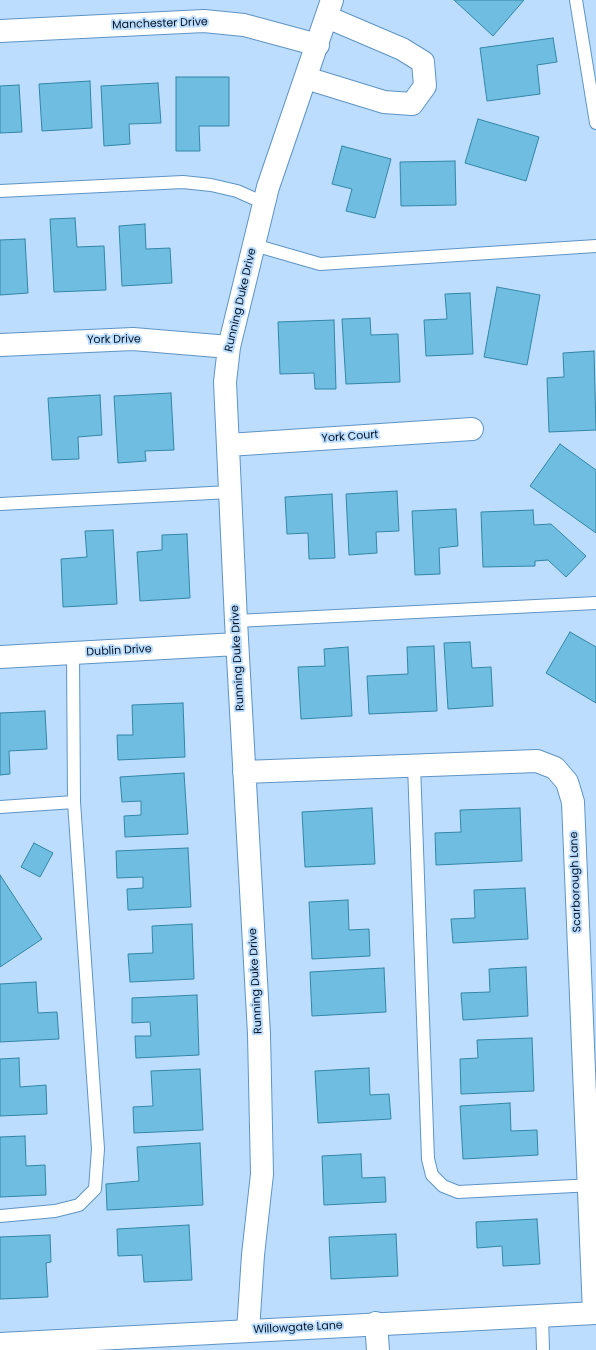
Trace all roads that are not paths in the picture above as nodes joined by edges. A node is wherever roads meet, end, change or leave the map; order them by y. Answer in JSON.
{"nodes":[{"id":1,"x":576,"y":0,"type":"edge"},
{"id":2,"x":330,"y":9,"type":"edge"},
{"id":3,"x":0,"y":31,"type":"edge"},
{"id":4,"x":318,"y":45,"type":"junction"},
{"id":5,"x":306,"y":78,"type":"junction"},
{"id":6,"x":596,"y":123,"type":"edge"},
{"id":7,"x":0,"y":191,"type":"edge"},
{"id":8,"x":264,"y":202,"type":"junction"},
{"id":9,"x":254,"y":245,"type":"junction"},
{"id":10,"x":596,"y":246,"type":"edge"},
{"id":11,"x":0,"y":345,"type":"edge"},
{"id":12,"x":229,"y":347,"type":"junction"},
{"id":13,"x":472,"y":429,"type":"dead end"},
{"id":14,"x":228,"y":445,"type":"junction"},
{"id":15,"x":230,"y":492,"type":"junction"},
{"id":16,"x":0,"y":504,"type":"edge"},
{"id":17,"x":596,"y":603,"type":"edge"},
{"id":18,"x":236,"y":621,"type":"junction"},
{"id":19,"x":237,"y":644,"type":"junction"},
{"id":20,"x":73,"y":653,"type":"junction"},
{"id":21,"x":0,"y":657,"type":"edge"},
{"id":22,"x":414,"y":766,"type":"junction"},
{"id":23,"x":244,"y":772,"type":"junction"},
{"id":24,"x":74,"y":802,"type":"junction"},
{"id":25,"x":0,"y":807,"type":"edge"},
{"id":26,"x":592,"y":1185,"type":"edge"},
{"id":27,"x":0,"y":1216,"type":"edge"},
{"id":28,"x":595,"y":1313,"type":"edge"},
{"id":29,"x":542,"y":1316,"type":"junction"},
{"id":30,"x":376,"y":1323,"type":"junction"},
{"id":31,"x":248,"y":1330,"type":"junction"},
{"id":32,"x":0,"y":1344,"type":"edge"},
{"id":33,"x":73,"y":1345,"type":"edge"},
{"id":34,"x":378,"y":1350,"type":"edge"},
{"id":35,"x":543,"y":1350,"type":"edge"}],
"edges":[{"from":1,"to":6,"type":"lane"},
{"from":2,"to":4,"type":"street","name":"Running Duke Drive"},
{"from":2,"to":5,"type":"street"},
{"from":3,"to":4,"type":"street","name":"Manchester Drive"},
{"from":4,"to":5,"type":"street","name":"Running Duke Drive"},
{"from":5,"to":8,"type":"street","name":"Running Duke Drive"},
{"from":7,"to":8,"type":"lane"},
{"from":8,"to":9,"type":"street","name":"Running Duke Drive"},
{"from":9,"to":10,"type":"lane"},
{"from":9,"to":12,"type":"street","name":"Running Duke Drive"},
{"from":11,"to":12,"type":"street","name":"York Drive"},
{"from":12,"to":14,"type":"street","name":"Running Duke Drive"},
{"from":13,"to":14,"type":"street","name":"York Court"},
{"from":14,"to":15,"type":"street","name":"Running Duke Drive"},
{"from":15,"to":16,"type":"lane"},
{"from":15,"to":18,"type":"street","name":"Running Duke Drive"},
{"from":17,"to":18,"type":"lane"},
{"from":18,"to":19,"type":"street","name":"Running Duke Drive"},
{"from":19,"to":20,"type":"street","name":"Dublin Drive"},
{"from":19,"to":23,"type":"street","name":"Running Duke Drive"},
{"from":20,"to":21,"type":"street","name":"Dublin Drive"},
{"from":20,"to":24,"type":"lane"},
{"from":22,"to":23,"type":"street","name":"Scarborough Lane"},
{"from":22,"to":26,"type":"street","name":"Scarborough Lane"},
{"from":22,"to":26,"type":"lane"},
{"from":23,"to":31,"type":"street","name":"Running Duke Drive"},
{"from":24,"to":25,"type":"lane"},
{"from":24,"to":27,"type":"lane"},
{"from":26,"to":28,"type":"street","name":"Scarborough Lane"},
{"from":28,"to":29,"type":"street","name":"Willowgate Lane"},
{"from":29,"to":30,"type":"street","name":"Willowgate Lane"},
{"from":29,"to":35,"type":"lane"},
{"from":30,"to":31,"type":"street","name":"Willowgate Lane"},
{"from":30,"to":34,"type":"street"},
{"from":31,"to":33,"type":"street","name":"Willowgate Lane"},
{"from":32,"to":33,"type":"street","name":"Willowgate Lane"}]}
